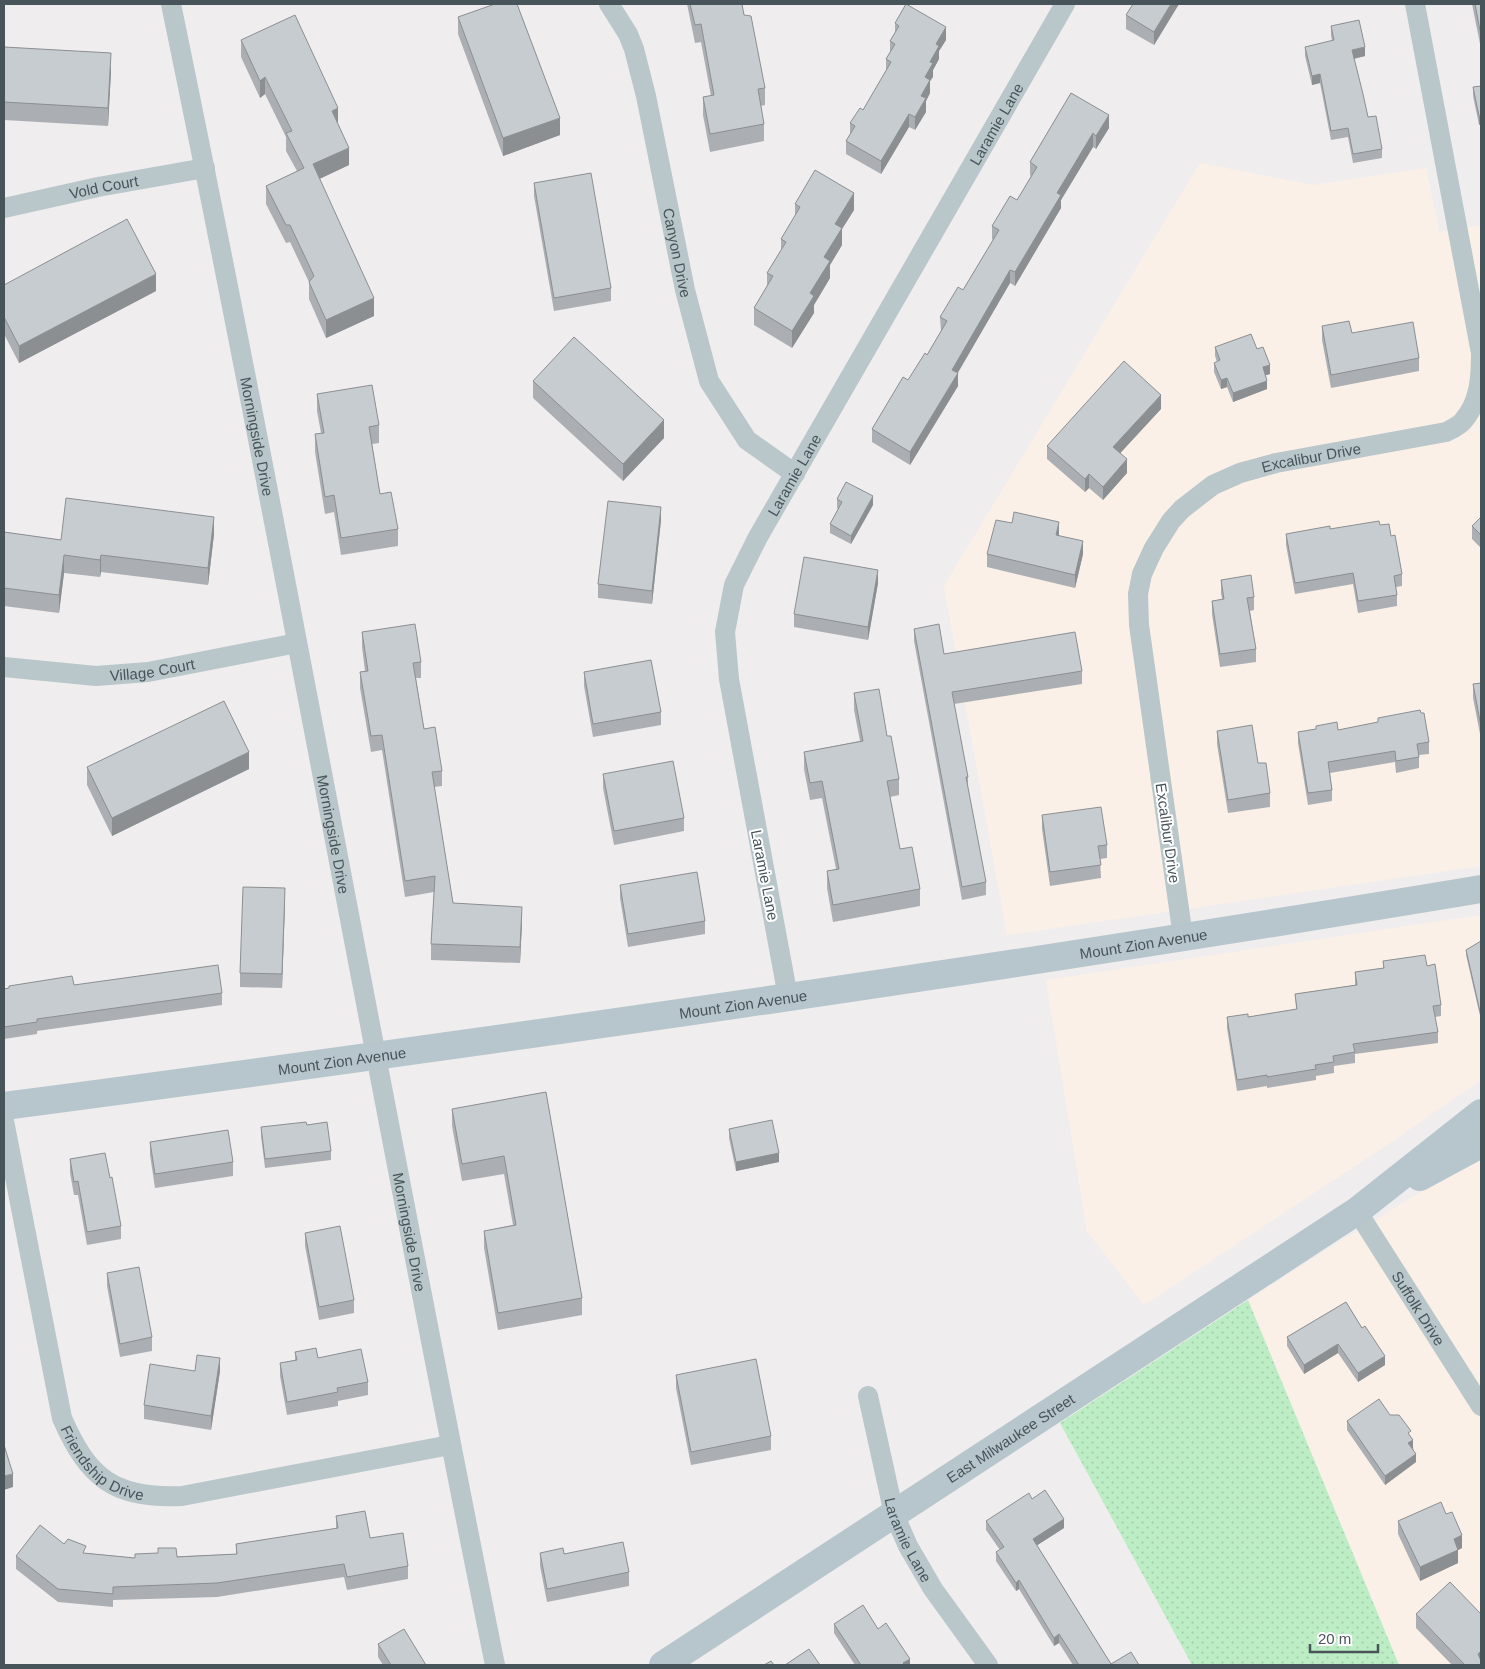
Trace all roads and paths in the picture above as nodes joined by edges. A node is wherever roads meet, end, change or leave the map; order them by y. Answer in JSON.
{"nodes":[{"id":1,"x":171,"y":4,"type":"edge"},
{"id":2,"x":609,"y":4,"type":"edge"},
{"id":3,"x":1066,"y":4,"type":"edge"},
{"id":4,"x":1416,"y":4,"type":"edge"},
{"id":5,"x":205,"y":168,"type":"junction"},
{"id":6,"x":4,"y":208,"type":"edge"},
{"id":7,"x":795,"y":474,"type":"junction"},
{"id":8,"x":297,"y":643,"type":"junction"},
{"id":9,"x":4,"y":667,"type":"edge"},
{"id":10,"x":1481,"y":889,"type":"edge"},
{"id":11,"x":1184,"y":937,"type":"junction"},
{"id":12,"x":788,"y":997,"type":"junction"},
{"id":13,"x":376,"y":1057,"type":"junction"},
{"id":14,"x":4,"y":1106,"type":"edge"},
{"id":15,"x":1481,"y":1113,"type":"edge"},
{"id":16,"x":4,"y":1121,"type":"edge"},
{"id":17,"x":1481,"y":1144,"type":"edge"},
{"id":18,"x":1357,"y":1211,"type":"junction"},
{"id":19,"x":868,"y":1396,"type":"dead end"},
{"id":20,"x":1481,"y":1406,"type":"edge"},
{"id":21,"x":450,"y":1445,"type":"junction"},
{"id":22,"x":894,"y":1514,"type":"junction"},
{"id":23,"x":495,"y":1665,"type":"edge"},
{"id":24,"x":663,"y":1665,"type":"edge"},
{"id":25,"x":988,"y":1665,"type":"edge"}],
"edges":[{"from":1,"to":5,"type":"street","name":"Morningside Drive"},
{"from":2,"to":7,"type":"street","name":"Canyon Drive"},
{"from":3,"to":7,"type":"street","name":"Laramie Lane"},
{"from":4,"to":11,"type":"street","name":"Excalibur Drive"},
{"from":5,"to":6,"type":"street","name":"Vold Court"},
{"from":5,"to":8,"type":"street","name":"Morningside Drive"},
{"from":7,"to":12,"type":"street","name":"Laramie Lane"},
{"from":8,"to":9,"type":"street","name":"Village Court"},
{"from":8,"to":13,"type":"street","name":"Morningside Drive"},
{"from":10,"to":11,"type":"main road","name":"Mount Zion Avenue"},
{"from":11,"to":12,"type":"main road","name":"Mount Zion Avenue"},
{"from":12,"to":13,"type":"main road","name":"Mount Zion Avenue"},
{"from":13,"to":14,"type":"main road","name":"Mount Zion Avenue"},
{"from":13,"to":21,"type":"street","name":"Morningside Drive"},
{"from":15,"to":18,"type":"main road","name":"East Milwaukee Street"},
{"from":16,"to":21,"type":"street","name":"Friendship Drive"},
{"from":17,"to":18,"type":"main road","name":"East Milwaukee Street"},
{"from":18,"to":20,"type":"street","name":"Suffolk Drive"},
{"from":18,"to":22,"type":"main road","name":"East Milwaukee Street"},
{"from":19,"to":22,"type":"street","name":"Laramie Lane"},
{"from":21,"to":23,"type":"street","name":"Morningside Drive"},
{"from":22,"to":24,"type":"main road","name":"East Milwaukee Street"},
{"from":22,"to":25,"type":"street","name":"Laramie Lane"}]}
